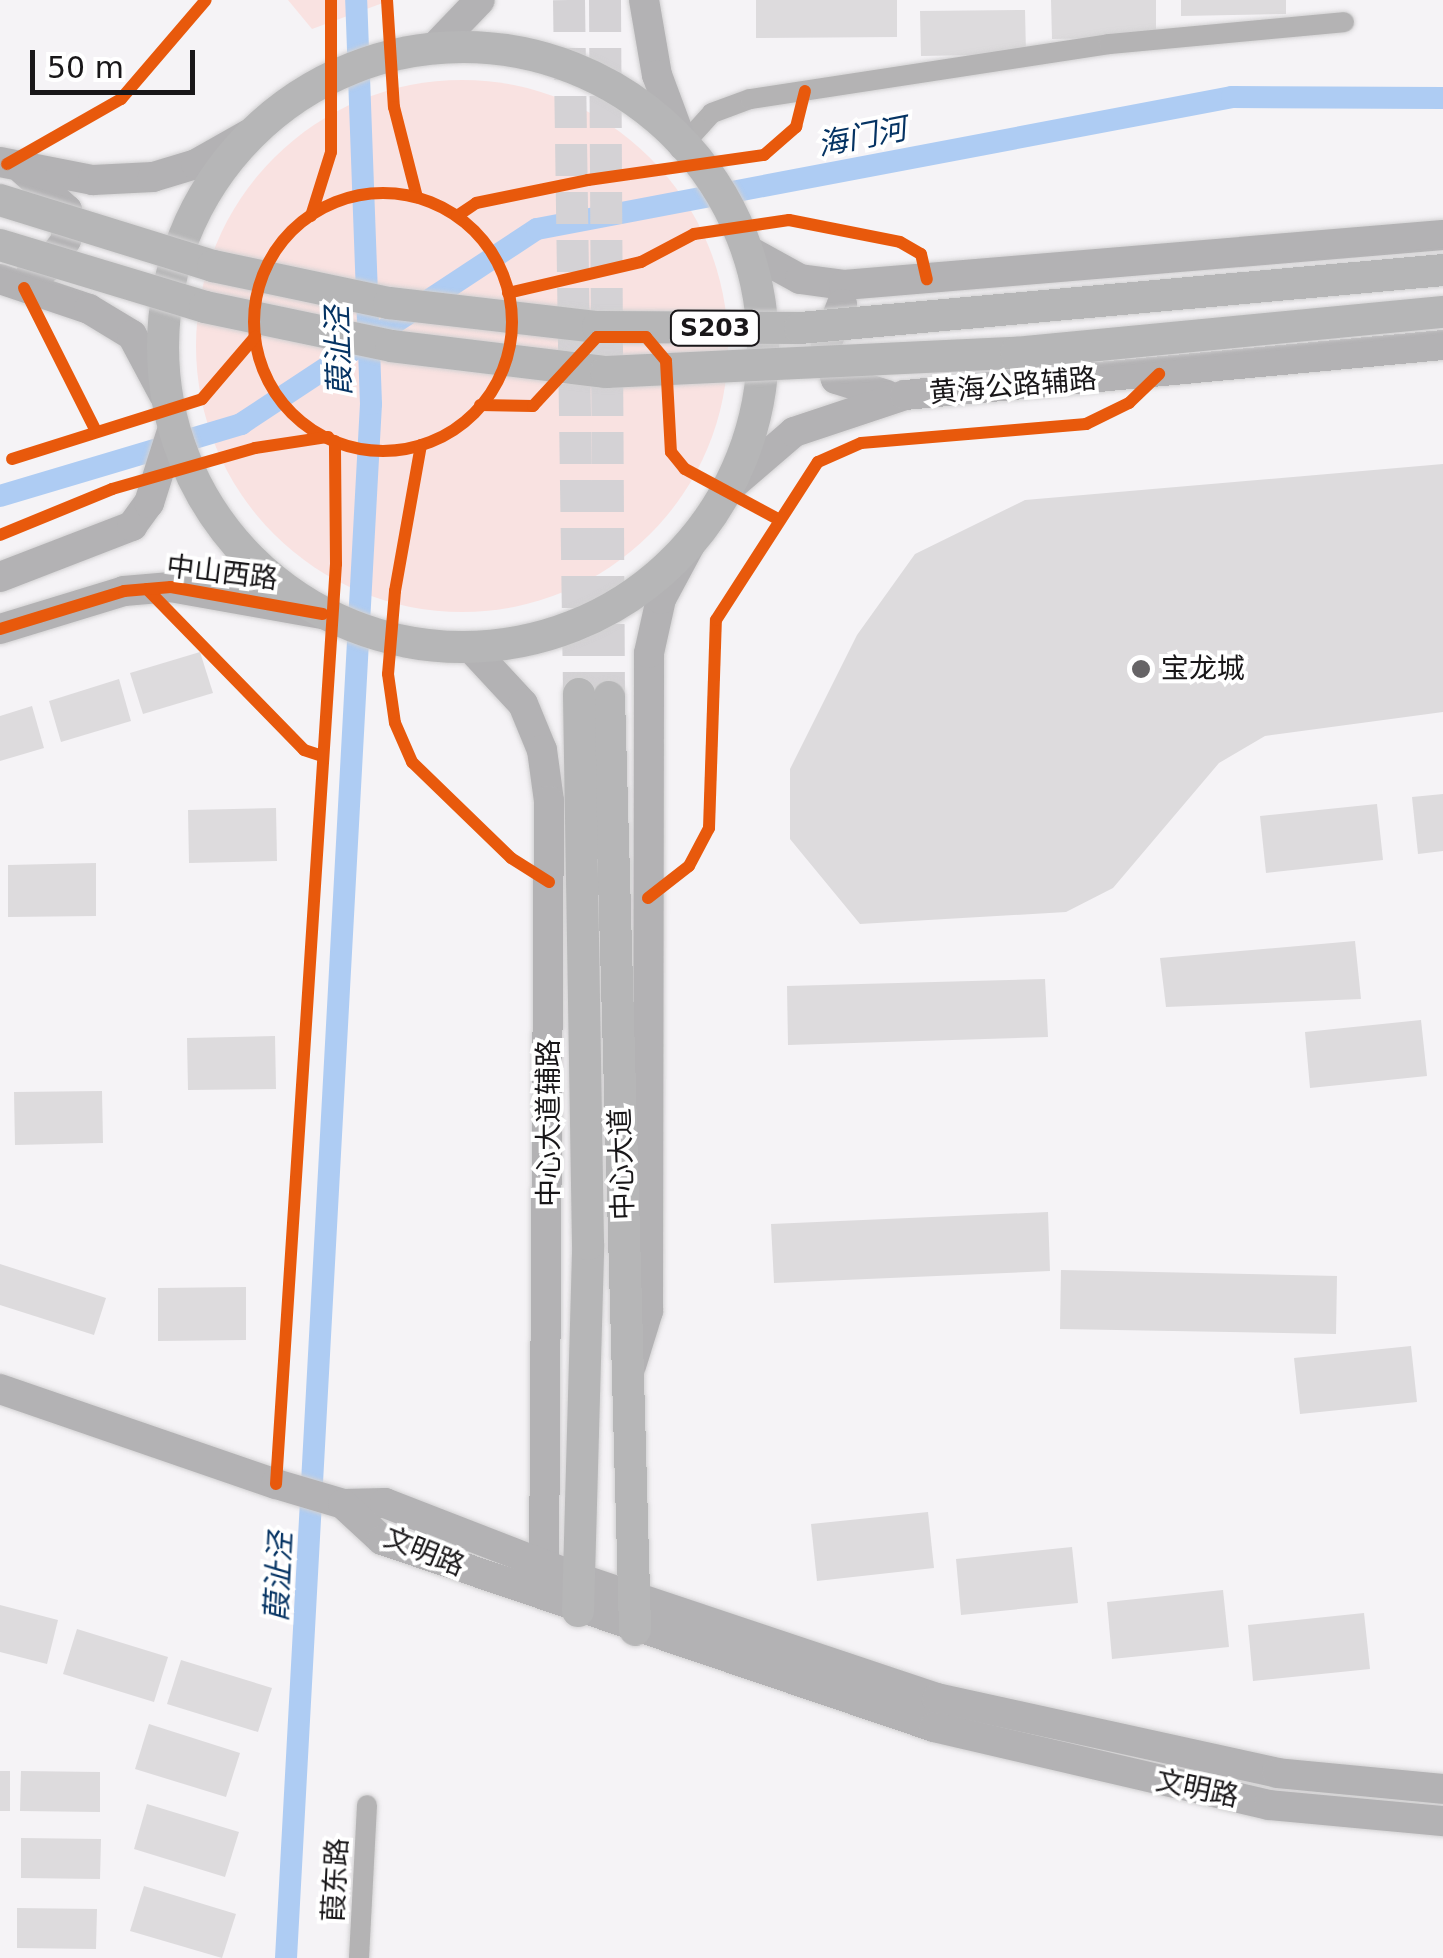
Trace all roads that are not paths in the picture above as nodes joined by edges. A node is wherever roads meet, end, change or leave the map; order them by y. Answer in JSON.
{"nodes":[{"id":1,"x":480,"y":0,"type":"edge"},
{"id":2,"x":644,"y":0,"type":"edge"},
{"id":3,"x":1344,"y":22,"type":"dead end"},
{"id":4,"x":420,"y":51,"type":"junction"},
{"id":5,"x":250,"y":134,"type":"junction"},
{"id":6,"x":689,"y":151,"type":"junction"},
{"id":7,"x":10,"y":165,"type":"edge"},
{"id":8,"x":0,"y":200,"type":"edge"},
{"id":9,"x":1443,"y":235,"type":"edge"},
{"id":10,"x":0,"y":245,"type":"edge"},
{"id":11,"x":748,"y":247,"type":"junction"},
{"id":12,"x":1443,"y":270,"type":"edge"},
{"id":13,"x":0,"y":277,"type":"edge"},
{"id":14,"x":900,"y":282,"type":"junction"},
{"id":15,"x":1443,"y":312,"type":"edge"},
{"id":16,"x":1443,"y":345,"type":"edge"},
{"id":17,"x":905,"y":395,"type":"junction"},
{"id":18,"x":167,"y":408,"type":"junction"},
{"id":19,"x":730,"y":488,"type":"junction"},
{"id":20,"x":690,"y":545,"type":"junction"},
{"id":21,"x":0,"y":577,"type":"edge"},
{"id":22,"x":323,"y":614,"type":"junction"},
{"id":23,"x":0,"y":629,"type":"edge"},
{"id":24,"x":471,"y":648,"type":"junction"},
{"id":25,"x":628,"y":1378,"type":"junction"},
{"id":26,"x":0,"y":1389,"type":"edge"},
{"id":27,"x":343,"y":1504,"type":"junction"},
{"id":28,"x":544,"y":1566,"type":"junction"},
{"id":29,"x":579,"y":1595,"type":"junction"},
{"id":30,"x":635,"y":1596,"type":"junction"},
{"id":31,"x":634,"y":1630,"type":"junction"},
{"id":32,"x":1443,"y":1789,"type":"edge"},
{"id":33,"x":367,"y":1805,"type":"dead end"},
{"id":34,"x":1443,"y":1822,"type":"edge"},
{"id":35,"x":360,"y":1958,"type":"edge"}],
"edges":[{"from":1,"to":4,"type":"main road"},
{"from":2,"to":6,"type":"main road"},
{"from":3,"to":6,"type":"street"},
{"from":4,"to":5,"type":"main road"},
{"from":4,"to":6,"type":"main road"},
{"from":5,"to":7,"type":"main road"},
{"from":5,"to":18,"type":"main road"},
{"from":6,"to":11,"type":"main road"},
{"from":7,"to":13,"type":"main road"},
{"from":8,"to":12,"type":"main road","number":"S203","bridge":true},
{"from":9,"to":14,"type":"main road"},
{"from":10,"to":15,"type":"main road","number":"S203","bridge":true},
{"from":11,"to":14,"type":"main road"},
{"from":11,"to":19,"type":"main road"},
{"from":13,"to":18,"type":"main road"},
{"from":14,"to":17,"type":"main road"},
{"from":16,"to":17,"type":"main road","name":"黄海公路辅路"},
{"from":17,"to":19,"type":"main road","name":"黄海公路辅路"},
{"from":18,"to":21,"type":"main road"},
{"from":18,"to":22,"type":"main road"},
{"from":19,"to":20,"type":"main road"},
{"from":20,"to":24,"type":"main road"},
{"from":20,"to":25,"type":"main road"},
{"from":22,"to":23,"type":"main road","name":"中山西路"},
{"from":22,"to":24,"type":"main road"},
{"from":24,"to":28,"type":"main road","name":"中心大道辅路"},
{"from":25,"to":29,"type":"main road","name":"中心大道"},
{"from":25,"to":30,"type":"main road","name":"中心大道"},
{"from":26,"to":27,"type":"main road"},
{"from":27,"to":28,"type":"main road","name":"文明路"},
{"from":27,"to":29,"type":"main road","name":"文明路"},
{"from":28,"to":29,"type":"main road","name":"文明路"},
{"from":29,"to":30,"type":"main road","name":"文明路"},
{"from":29,"to":31,"type":"main road","name":"文明路"},
{"from":30,"to":31,"type":"main road","name":"中心大道"},
{"from":30,"to":32,"type":"main road","name":"文明路"},
{"from":31,"to":34,"type":"main road","name":"文明路"},
{"from":33,"to":35,"type":"street","name":"葭东路"}]}
